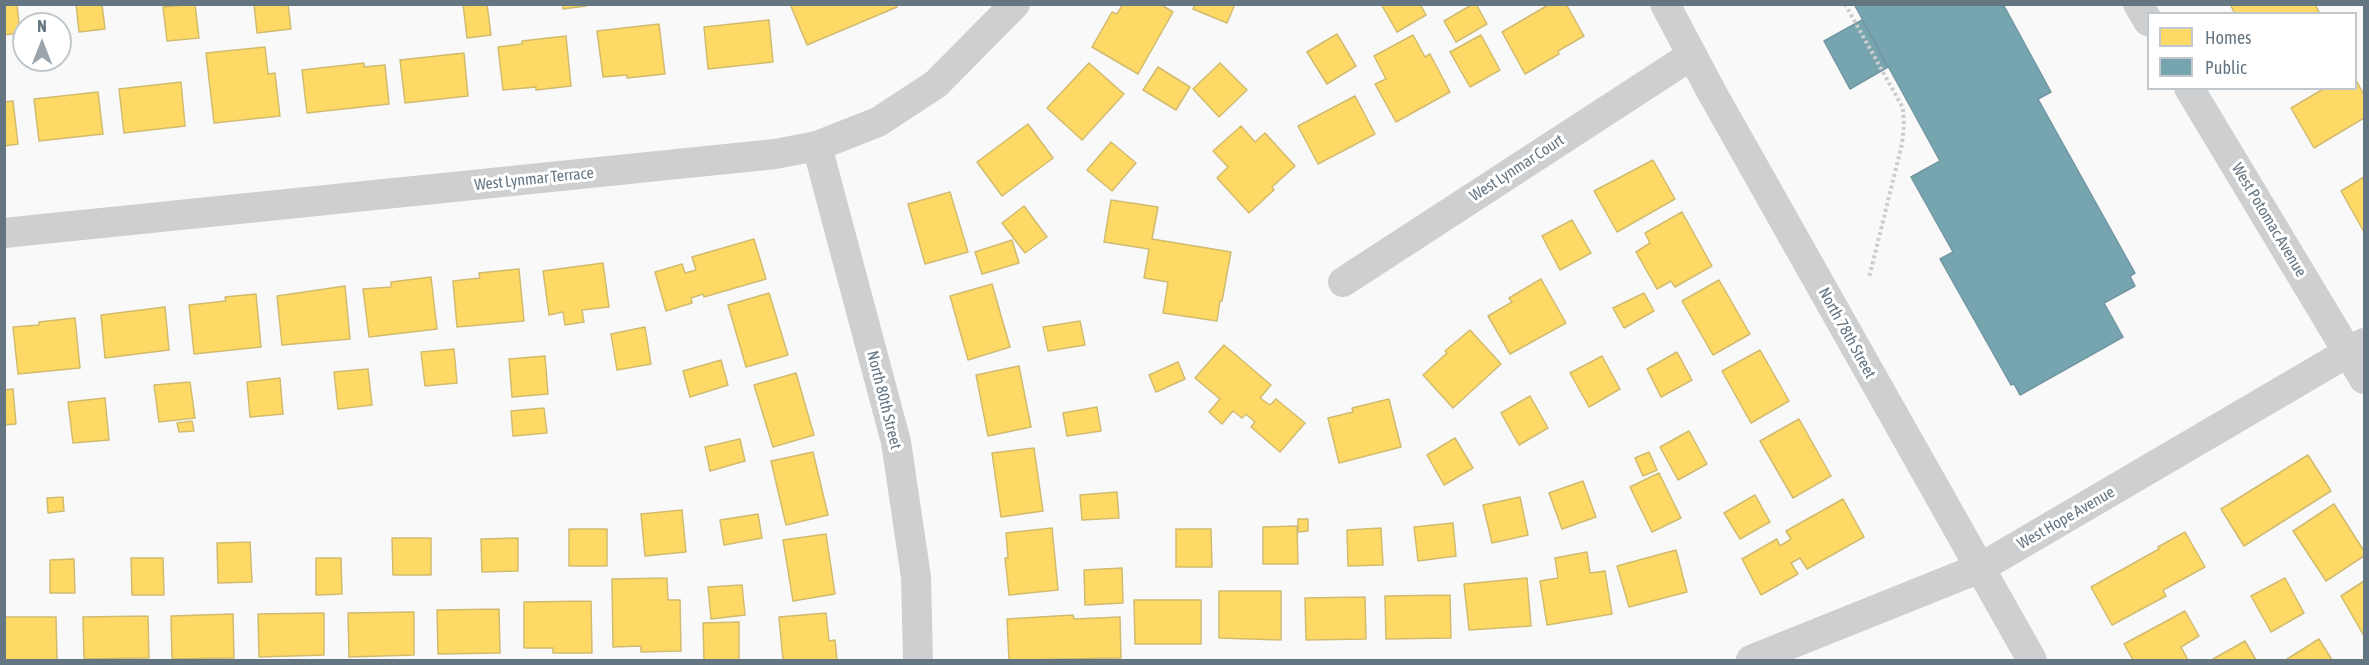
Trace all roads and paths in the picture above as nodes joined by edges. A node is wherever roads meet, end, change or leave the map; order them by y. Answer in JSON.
{"nodes":[{"id":1,"x":1015,"y":4,"type":"edge"},
{"id":2,"x":1665,"y":4,"type":"edge"},
{"id":3,"x":1845,"y":4,"type":"edge"},
{"id":4,"x":2138,"y":4,"type":"edge"},
{"id":5,"x":2147,"y":19,"type":"edge"},
{"id":6,"x":1692,"y":55,"type":"junction"},
{"id":7,"x":2190,"y":90,"type":"edge"},
{"id":8,"x":817,"y":146,"type":"junction"},
{"id":9,"x":4,"y":233,"type":"edge"},
{"id":10,"x":1869,"y":278,"type":"dead end"},
{"id":11,"x":1343,"y":282,"type":"dead end"},
{"id":12,"x":2357,"y":348,"type":"edge"},
{"id":13,"x":2364,"y":379,"type":"edge"},
{"id":14,"x":1980,"y":568,"type":"junction"},
{"id":15,"x":918,"y":660,"type":"edge"},
{"id":16,"x":1751,"y":660,"type":"edge"},
{"id":17,"x":2031,"y":660,"type":"edge"}],
"edges":[{"from":1,"to":8,"type":"street","name":"West Lynmar Terrace"},
{"from":2,"to":6,"type":"street","name":"North 78th Street"},
{"from":3,"to":10,"type":"path"},
{"from":4,"to":5,"type":"street"},
{"from":6,"to":11,"type":"street","name":"West Lynmar Court"},
{"from":6,"to":14,"type":"street","name":"North 78th Street"},
{"from":7,"to":12,"type":"street","name":"West Potomac Avenue"},
{"from":8,"to":9,"type":"street","name":"West Lynmar Terrace"},
{"from":8,"to":15,"type":"street","name":"North 80th Street"},
{"from":12,"to":13,"type":"street","name":"West Potomac Avenue"},
{"from":12,"to":14,"type":"street","name":"West Hope Avenue"},
{"from":14,"to":16,"type":"street","name":"West Hope Avenue"},
{"from":14,"to":17,"type":"street","name":"North 78th Street"}]}
